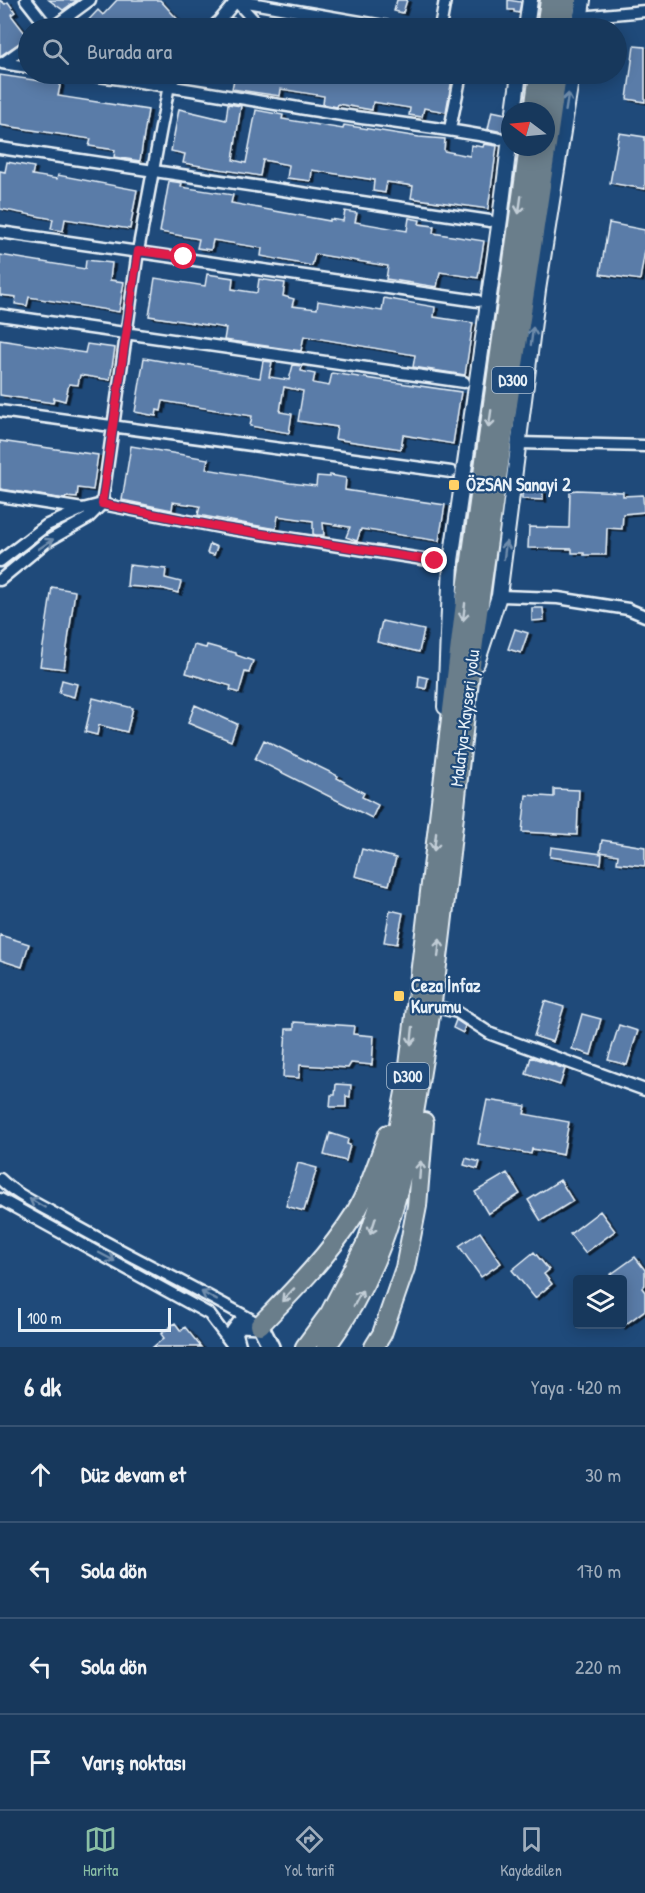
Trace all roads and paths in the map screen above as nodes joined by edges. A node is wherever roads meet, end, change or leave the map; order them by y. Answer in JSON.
{"nodes":[{"id":1,"x":26,"y":0,"type":"edge"},
{"id":2,"x":90,"y":0,"type":"edge"},
{"id":3,"x":236,"y":0,"type":"edge"},
{"id":4,"x":446,"y":0,"type":"edge"},
{"id":5,"x":530,"y":0,"type":"edge"},
{"id":6,"x":550,"y":0,"type":"edge"},
{"id":7,"x":567,"y":0,"type":"edge"},
{"id":8,"x":583,"y":0,"type":"edge"},
{"id":9,"x":645,"y":11,"type":"edge"},
{"id":10,"x":41,"y":18,"type":"edge"},
{"id":11,"x":64,"y":18,"type":"edge"},
{"id":12,"x":221,"y":18,"type":"edge"},
{"id":13,"x":251,"y":18,"type":"edge"},
{"id":14,"x":316,"y":18,"type":"edge"},
{"id":15,"x":442,"y":18,"type":"edge"},
{"id":16,"x":527,"y":18,"type":"edge"},
{"id":17,"x":547,"y":18,"type":"edge"},
{"id":18,"x":564,"y":18,"type":"edge"},
{"id":19,"x":581,"y":18,"type":"edge"},
{"id":20,"x":604,"y":18,"type":"edge"},
{"id":21,"x":18,"y":52,"type":"edge"},
{"id":22,"x":2,"y":63,"type":"edge"},
{"id":23,"x":18,"y":65,"type":"edge"},
{"id":24,"x":162,"y":84,"type":"edge"},
{"id":25,"x":458,"y":84,"type":"edge"},
{"id":26,"x":518,"y":84,"type":"edge"},
{"id":27,"x":538,"y":84,"type":"edge"},
{"id":28,"x":556,"y":84,"type":"edge"},
{"id":29,"x":570,"y":84,"type":"edge"},
{"id":30,"x":170,"y":85,"type":"junction"},
{"id":31,"x":515,"y":102,"type":"edge"},
{"id":32,"x":535,"y":102,"type":"edge"},
{"id":33,"x":450,"y":129,"type":"junction"},
{"id":34,"x":501,"y":137,"type":"edge"},
{"id":35,"x":0,"y":148,"type":"edge"},
{"id":36,"x":504,"y":156,"type":"edge"},
{"id":37,"x":528,"y":156,"type":"edge"},
{"id":38,"x":153,"y":172,"type":"junction"},
{"id":39,"x":490,"y":221,"type":"dead end"},
{"id":40,"x":0,"y":232,"type":"edge"},
{"id":41,"x":138,"y":251,"type":"junction"},
{"id":42,"x":478,"y":301,"type":"dead end"},
{"id":43,"x":0,"y":315,"type":"edge"},
{"id":44,"x":126,"y":333,"type":"junction"},
{"id":45,"x":464,"y":382,"type":"dead end"},
{"id":46,"x":0,"y":411,"type":"edge"},
{"id":47,"x":114,"y":427,"type":"junction"},
{"id":48,"x":518,"y":443,"type":"junction"},
{"id":49,"x":645,"y":446,"type":"edge"},
{"id":50,"x":451,"y":472,"type":"dead end"},
{"id":51,"x":0,"y":496,"type":"edge"},
{"id":52,"x":102,"y":504,"type":"junction"},
{"id":53,"x":83,"y":509,"type":"junction"},
{"id":54,"x":0,"y":561,"type":"edge"},
{"id":55,"x":435,"y":561,"type":"dead end"},
{"id":56,"x":0,"y":580,"type":"edge"},
{"id":57,"x":499,"y":596,"type":"junction"},
{"id":58,"x":645,"y":616,"type":"edge"},
{"id":59,"x":468,"y":687,"type":"junction"},
{"id":60,"x":442,"y":784,"type":"junction"},
{"id":61,"x":432,"y":1006,"type":"junction"},
{"id":62,"x":407,"y":1082,"type":"junction"},
{"id":63,"x":645,"y":1090,"type":"edge"},
{"id":64,"x":0,"y":1179,"type":"edge"},
{"id":65,"x":0,"y":1199,"type":"edge"},
{"id":66,"x":260,"y":1325,"type":"junction"},
{"id":67,"x":236,"y":1347,"type":"edge"},
{"id":68,"x":271,"y":1347,"type":"edge"},
{"id":69,"x":305,"y":1347,"type":"edge"},
{"id":70,"x":326,"y":1347,"type":"edge"},
{"id":71,"x":375,"y":1347,"type":"edge"}],
"edges":[{"from":1,"to":10,"type":"street"},
{"from":2,"to":11,"type":"street"},
{"from":3,"to":12,"type":"street"},
{"from":3,"to":13,"type":"street"},
{"from":3,"to":14,"type":"street"},
{"from":4,"to":15,"type":"street"},
{"from":5,"to":16,"type":"street"},
{"from":6,"to":17,"type":"highway"},
{"from":7,"to":18,"type":"highway"},
{"from":8,"to":19,"type":"street"},
{"from":9,"to":20,"type":"street"},
{"from":21,"to":22,"type":"street"},
{"from":22,"to":23,"type":"street"},
{"from":24,"to":30,"type":"street"},
{"from":25,"to":33,"type":"street"},
{"from":26,"to":31,"type":"street"},
{"from":27,"to":32,"type":"highway"},
{"from":28,"to":59,"type":"highway","name":"Malatya-Kayseri yolu","number":"D300"},
{"from":48,"to":29,"type":"street","one_way":true},
{"from":30,"to":33,"type":"street"},
{"from":30,"to":38,"type":"street"},
{"from":33,"to":34,"type":"street"},
{"from":35,"to":38,"type":"street"},
{"from":36,"to":60,"type":"street"},
{"from":37,"to":60,"type":"highway","number":"D300","one_way":true},
{"from":38,"to":39,"type":"street"},
{"from":38,"to":41,"type":"street"},
{"from":40,"to":41,"type":"street"},
{"from":41,"to":42,"type":"street"},
{"from":41,"to":44,"type":"street"},
{"from":43,"to":44,"type":"street"},
{"from":44,"to":45,"type":"street"},
{"from":44,"to":47,"type":"street"},
{"from":46,"to":47,"type":"street"},
{"from":47,"to":50,"type":"street"},
{"from":47,"to":52,"type":"street"},
{"from":48,"to":49,"type":"street"},
{"from":57,"to":48,"type":"street","one_way":true},
{"from":51,"to":53,"type":"street"},
{"from":52,"to":53,"type":"street"},
{"from":52,"to":55,"type":"street"},
{"from":56,"to":52,"type":"street","one_way":true},
{"from":53,"to":54,"type":"street"},
{"from":57,"to":58,"type":"street"},
{"from":57,"to":59,"type":"street"},
{"from":61,"to":59,"type":"highway","name":"Malatya-Kayseri yolu","number":"D300","one_way":true},
{"from":60,"to":62,"type":"highway","number":"D300","one_way":true},
{"from":61,"to":63,"type":"street"},
{"from":70,"to":61,"type":"highway","name":"Malatya-Kayseri yolu","number":"D300","one_way":true},
{"from":71,"to":61,"type":"highway","one_way":true},
{"from":62,"to":66,"type":"highway","one_way":true},
{"from":62,"to":69,"type":"highway","number":"D300","one_way":true},
{"from":66,"to":64,"type":"street","one_way":true},
{"from":65,"to":67,"type":"street","one_way":true},
{"from":66,"to":67,"type":"main road"},
{"from":66,"to":68,"type":"main road"}]}
